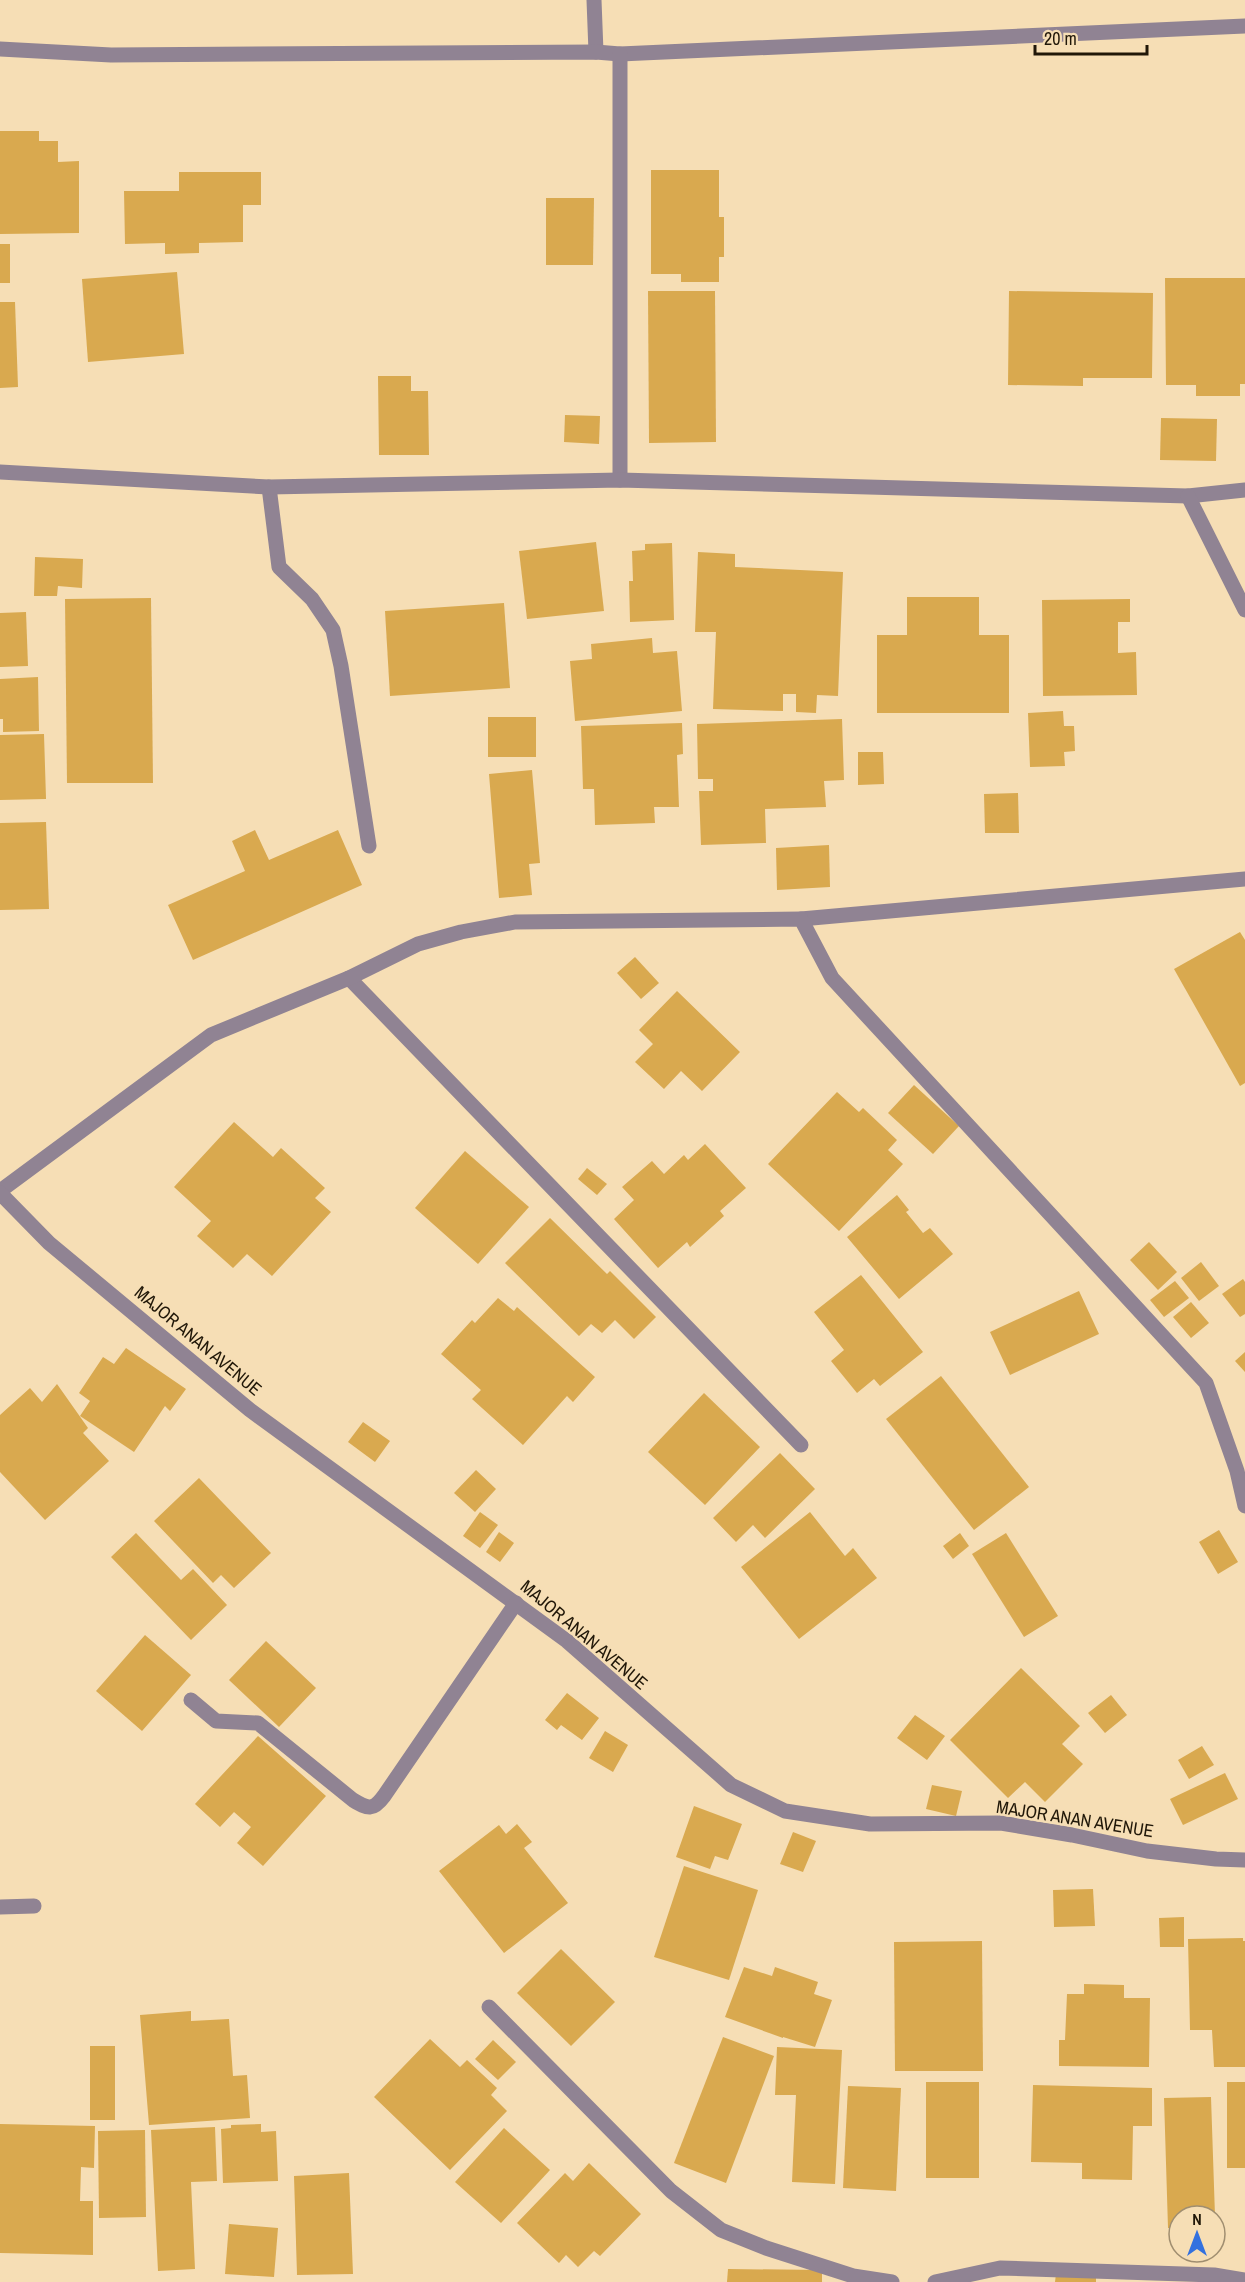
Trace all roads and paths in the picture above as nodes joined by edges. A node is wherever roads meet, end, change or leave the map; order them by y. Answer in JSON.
{"nodes":[{"id":1,"x":594,"y":0,"type":"edge"},
{"id":2,"x":1245,"y":26,"type":"edge"},
{"id":3,"x":0,"y":49,"type":"edge"},
{"id":4,"x":596,"y":52,"type":"junction"},
{"id":5,"x":620,"y":54,"type":"junction"},
{"id":6,"x":0,"y":472,"type":"edge"},
{"id":7,"x":620,"y":480,"type":"junction"},
{"id":8,"x":269,"y":487,"type":"junction"},
{"id":9,"x":1245,"y":490,"type":"edge"},
{"id":10,"x":1188,"y":496,"type":"junction"},
{"id":11,"x":1245,"y":610,"type":"edge"},
{"id":12,"x":369,"y":846,"type":"dead end"},
{"id":13,"x":1245,"y":879,"type":"edge"},
{"id":14,"x":801,"y":919,"type":"junction"},
{"id":15,"x":349,"y":978,"type":"junction"},
{"id":16,"x":0,"y":1192,"type":"edge"},
{"id":17,"x":801,"y":1445,"type":"dead end"},
{"id":18,"x":1245,"y":1506,"type":"edge"},
{"id":19,"x":516,"y":1603,"type":"junction"},
{"id":20,"x":191,"y":1700,"type":"dead end"},
{"id":21,"x":1245,"y":1860,"type":"edge"},
{"id":22,"x":0,"y":1906,"type":"edge"},
{"id":23,"x":34,"y":1906,"type":"dead end"},
{"id":24,"x":489,"y":2007,"type":"dead end"},
{"id":25,"x":1245,"y":2280,"type":"edge"},
{"id":26,"x":892,"y":2282,"type":"edge"},
{"id":27,"x":935,"y":2282,"type":"edge"}],
"edges":[{"from":1,"to":4,"type":"street"},
{"from":2,"to":5,"type":"street"},
{"from":3,"to":4,"type":"street"},
{"from":4,"to":5,"type":"street"},
{"from":5,"to":7,"type":"street"},
{"from":6,"to":8,"type":"street"},
{"from":7,"to":8,"type":"street"},
{"from":7,"to":10,"type":"street"},
{"from":8,"to":12,"type":"street"},
{"from":9,"to":10,"type":"street"},
{"from":10,"to":11,"type":"street"},
{"from":13,"to":14,"type":"street"},
{"from":14,"to":15,"type":"street"},
{"from":14,"to":18,"type":"street"},
{"from":15,"to":16,"type":"street"},
{"from":15,"to":17,"type":"street"},
{"from":16,"to":19,"type":"street","name":"MAJOR ANAN AVENUE"},
{"from":19,"to":20,"type":"street"},
{"from":19,"to":21,"type":"street","name":"MAJOR ANAN AVENUE"},
{"from":22,"to":23,"type":"street"},
{"from":24,"to":26,"type":"street"},
{"from":25,"to":27,"type":"street"}]}
